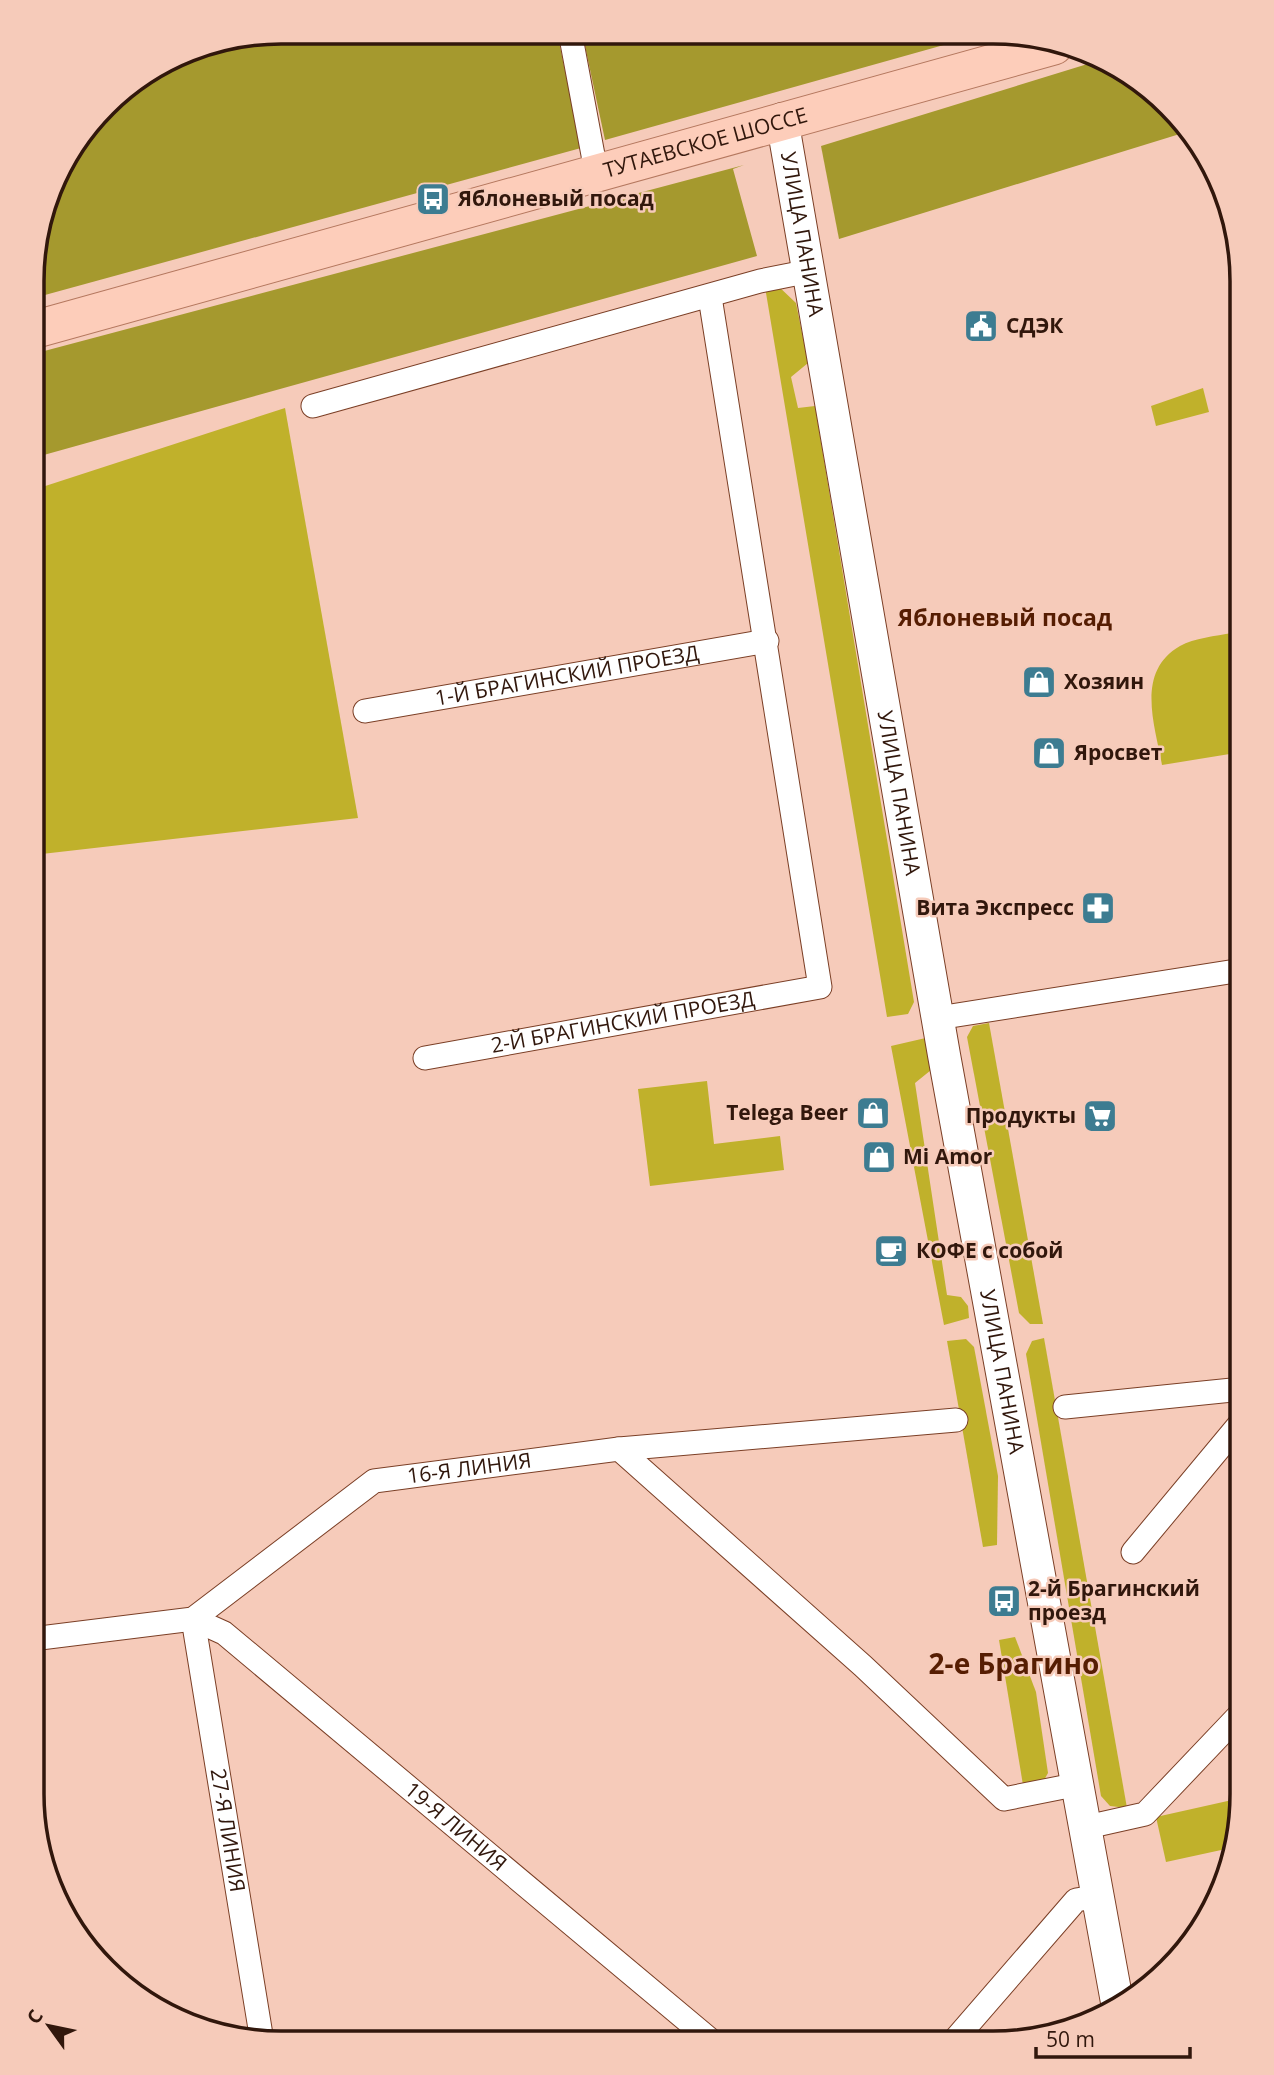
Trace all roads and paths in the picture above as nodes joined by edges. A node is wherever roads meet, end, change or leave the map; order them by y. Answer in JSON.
{"nodes":[{"id":1,"x":571,"y":44,"type":"edge"},
{"id":2,"x":1041,"y":49,"type":"edge"},
{"id":3,"x":782,"y":119,"type":"junction"},
{"id":4,"x":596,"y":171,"type":"junction"},
{"id":5,"x":810,"y":271,"type":"junction"},
{"id":6,"x":710,"y":297,"type":"junction"},
{"id":7,"x":44,"y":327,"type":"edge"},
{"id":8,"x":313,"y":406,"type":"dead end"},
{"id":9,"x":767,"y":641,"type":"junction"},
{"id":10,"x":365,"y":710,"type":"dead end"},
{"id":11,"x":1230,"y":972,"type":"edge"},
{"id":12,"x":938,"y":1018,"type":"junction"},
{"id":13,"x":425,"y":1058,"type":"dead end"},
{"id":14,"x":1230,"y":1390,"type":"edge"},
{"id":15,"x":1065,"y":1407,"type":"dead end"},
{"id":16,"x":956,"y":1420,"type":"dead end"},
{"id":17,"x":1230,"y":1435,"type":"edge"},
{"id":18,"x":619,"y":1449,"type":"junction"},
{"id":19,"x":1133,"y":1552,"type":"dead end"},
{"id":20,"x":193,"y":1619,"type":"junction"},
{"id":21,"x":44,"y":1638,"type":"edge"},
{"id":22,"x":1230,"y":1725,"type":"edge"},
{"id":23,"x":1079,"y":1784,"type":"junction"},
{"id":24,"x":1087,"y":1827,"type":"junction"},
{"id":25,"x":1100,"y":1896,"type":"junction"},
{"id":26,"x":1116,"y":1996,"type":"edge"},
{"id":27,"x":260,"y":2030,"type":"edge"},
{"id":28,"x":700,"y":2031,"type":"edge"},
{"id":29,"x":962,"y":2031,"type":"edge"}],
"edges":[{"from":1,"to":4,"type":"street"},
{"from":2,"to":3,"type":"main road","name":"ТУТАЕВСКОЕ ШОССЕ"},
{"from":3,"to":4,"type":"main road","name":"ТУТАЕВСКОЕ ШОССЕ"},
{"from":3,"to":5,"type":"street","name":"УЛИЦА ПАНИНА"},
{"from":4,"to":7,"type":"main road","name":"ТУТАЕВСКОЕ ШОССЕ"},
{"from":5,"to":6,"type":"street"},
{"from":5,"to":12,"type":"street","name":"УЛИЦА ПАНИНА"},
{"from":6,"to":8,"type":"street"},
{"from":6,"to":9,"type":"street"},
{"from":9,"to":10,"type":"street","name":"1-Й БРАГИНСКИЙ ПРОЕЗД"},
{"from":9,"to":13,"type":"street","name":"2-Й БРАГИНСКИЙ ПРОЕЗД"},
{"from":11,"to":12,"type":"street"},
{"from":12,"to":23,"type":"street","name":"УЛИЦА ПАНИНА"},
{"from":14,"to":15,"type":"street"},
{"from":16,"to":18,"type":"street","name":"16-Я ЛИНИЯ"},
{"from":17,"to":19,"type":"street"},
{"from":18,"to":20,"type":"street","name":"16-Я ЛИНИЯ"},
{"from":18,"to":23,"type":"street"},
{"from":20,"to":21,"type":"street"},
{"from":20,"to":27,"type":"street","name":"27-Я ЛИНИЯ"},
{"from":20,"to":28,"type":"street","name":"19-Я ЛИНИЯ"},
{"from":22,"to":24,"type":"street"},
{"from":23,"to":24,"type":"street","name":"УЛИЦА ПАНИНА"},
{"from":24,"to":25,"type":"street","name":"УЛИЦА ПАНИНА"},
{"from":25,"to":26,"type":"street","name":"УЛИЦА ПАНИНА"},
{"from":25,"to":29,"type":"street"}]}
